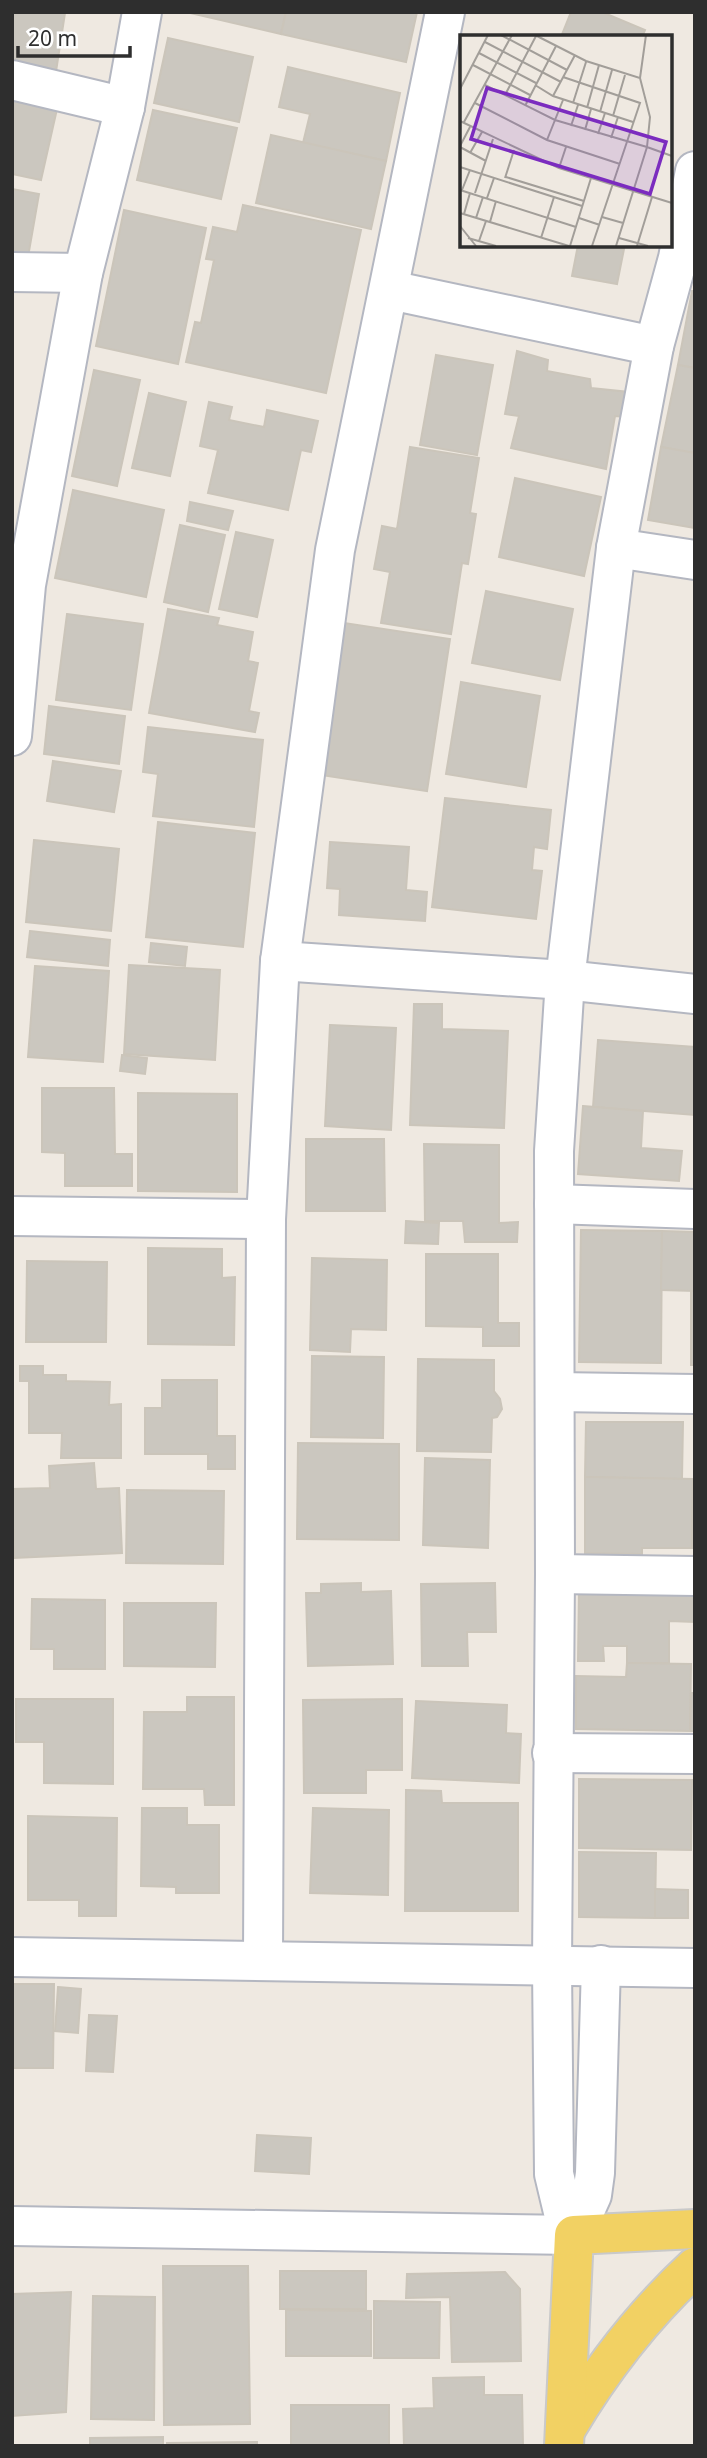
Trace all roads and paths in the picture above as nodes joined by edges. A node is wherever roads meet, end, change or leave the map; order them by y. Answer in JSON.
{"nodes":[{"id":1,"x":142,"y":12,"type":"edge"},
{"id":2,"x":445,"y":12,"type":"edge"},
{"id":3,"x":12,"y":80,"type":"edge"},
{"id":4,"x":125,"y":107,"type":"junction"},
{"id":5,"x":695,"y":171,"type":"edge"},
{"id":6,"x":686,"y":260,"type":"edge"},
{"id":7,"x":12,"y":272,"type":"edge"},
{"id":8,"x":83,"y":273,"type":"junction"},
{"id":9,"x":390,"y":290,"type":"junction"},
{"id":10,"x":654,"y":346,"type":"junction"},
{"id":11,"x":616,"y":548,"type":"junction"},
{"id":12,"x":695,"y":561,"type":"edge"},
{"id":13,"x":19,"y":585,"type":"edge"},
{"id":14,"x":12,"y":736,"type":"edge"},
{"id":15,"x":280,"y":961,"type":"junction"},
{"id":16,"x":565,"y":980,"type":"junction"},
{"id":17,"x":695,"y":994,"type":"edge"},
{"id":18,"x":554,"y":1204,"type":"junction"},
{"id":19,"x":695,"y":1209,"type":"edge"},
{"id":20,"x":12,"y":1216,"type":"edge"},
{"id":21,"x":266,"y":1219,"type":"junction"},
{"id":22,"x":555,"y":1392,"type":"junction"},
{"id":23,"x":695,"y":1394,"type":"edge"},
{"id":24,"x":555,"y":1574,"type":"junction"},
{"id":25,"x":695,"y":1576,"type":"edge"},
{"id":26,"x":552,"y":1753,"type":"junction"},
{"id":27,"x":695,"y":1754,"type":"edge"},
{"id":28,"x":12,"y":1957,"type":"edge"},
{"id":29,"x":263,"y":1961,"type":"junction"},
{"id":30,"x":552,"y":1965,"type":"junction"},
{"id":31,"x":601,"y":1965,"type":"junction"},
{"id":32,"x":695,"y":1968,"type":"edge"},
{"id":33,"x":12,"y":2226,"type":"edge"},
{"id":34,"x":695,"y":2229,"type":"edge"},
{"id":35,"x":574,"y":2235,"type":"junction"},
{"id":36,"x":695,"y":2267,"type":"edge"},
{"id":37,"x":565,"y":2438,"type":"edge"}],
"edges":[{"from":1,"to":4,"type":"street"},
{"from":2,"to":9,"type":"street"},
{"from":3,"to":4,"type":"street"},
{"from":4,"to":8,"type":"street"},
{"from":5,"to":6,"type":"street"},
{"from":6,"to":10,"type":"street"},
{"from":7,"to":8,"type":"street"},
{"from":8,"to":13,"type":"street"},
{"from":9,"to":10,"type":"street"},
{"from":9,"to":15,"type":"street"},
{"from":10,"to":11,"type":"street"},
{"from":11,"to":12,"type":"street"},
{"from":11,"to":16,"type":"street"},
{"from":13,"to":14,"type":"street"},
{"from":15,"to":16,"type":"street"},
{"from":15,"to":21,"type":"street"},
{"from":16,"to":17,"type":"street"},
{"from":16,"to":18,"type":"street"},
{"from":18,"to":19,"type":"street"},
{"from":18,"to":22,"type":"street"},
{"from":20,"to":21,"type":"street"},
{"from":21,"to":29,"type":"street"},
{"from":22,"to":23,"type":"street"},
{"from":22,"to":24,"type":"street"},
{"from":24,"to":25,"type":"street"},
{"from":24,"to":26,"type":"street"},
{"from":26,"to":27,"type":"street"},
{"from":26,"to":30,"type":"street"},
{"from":28,"to":29,"type":"street"},
{"from":29,"to":30,"type":"street"},
{"from":30,"to":31,"type":"street"},
{"from":30,"to":35,"type":"street"},
{"from":31,"to":32,"type":"street"},
{"from":31,"to":35,"type":"street"},
{"from":33,"to":35,"type":"street"},
{"from":34,"to":35,"type":"main road"},
{"from":35,"to":37,"type":"main road"},
{"from":36,"to":37,"type":"main road"}]}
